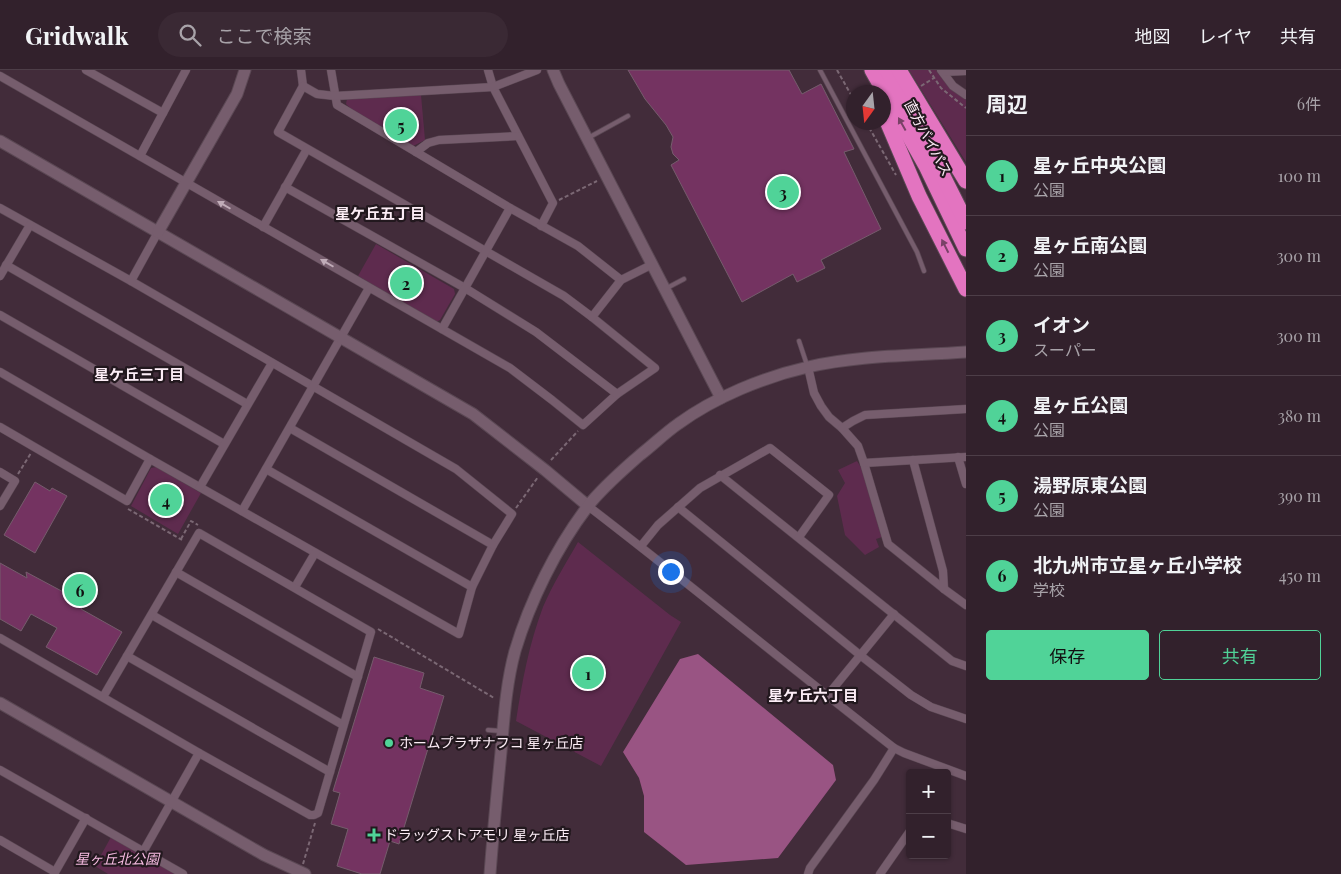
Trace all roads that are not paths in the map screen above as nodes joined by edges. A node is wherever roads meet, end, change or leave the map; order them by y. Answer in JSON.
{"nodes":[{"id":1,"x":86,"y":70,"type":"edge"},
{"id":2,"x":245,"y":70,"type":"edge"},
{"id":3,"x":301,"y":70,"type":"edge"},
{"id":4,"x":331,"y":70,"type":"edge"},
{"id":5,"x":488,"y":70,"type":"edge"},
{"id":6,"x":537,"y":70,"type":"edge"},
{"id":7,"x":553,"y":70,"type":"edge"},
{"id":8,"x":820,"y":70,"type":"edge"},
{"id":9,"x":863,"y":70,"type":"edge"},
{"id":10,"x":872,"y":70,"type":"edge"},
{"id":11,"x":887,"y":70,"type":"edge"},
{"id":12,"x":899,"y":70,"type":"edge"},
{"id":13,"x":184,"y":71,"type":"edge"},
{"id":14,"x":942,"y":71,"type":"edge"},
{"id":15,"x":966,"y":71,"type":"edge"},
{"id":16,"x":0,"y":76,"type":"edge"},
{"id":17,"x":870,"y":85,"type":"edge"},
{"id":18,"x":303,"y":86,"type":"junction"},
{"id":19,"x":493,"y":87,"type":"junction"},
{"id":20,"x":966,"y":95,"type":"edge"},
{"id":21,"x":335,"y":96,"type":"junction"},
{"id":22,"x":162,"y":114,"type":"junction"},
{"id":23,"x":628,"y":116,"type":"dead end"},
{"id":24,"x":891,"y":130,"type":"edge"},
{"id":25,"x":518,"y":136,"type":"junction"},
{"id":26,"x":587,"y":138,"type":"junction"},
{"id":27,"x":0,"y":141,"type":"edge"},
{"id":28,"x":307,"y":149,"type":"junction"},
{"id":29,"x":416,"y":152,"type":"junction"},
{"id":30,"x":140,"y":156,"type":"junction"},
{"id":31,"x":966,"y":181,"type":"edge"},
{"id":32,"x":185,"y":182,"type":"junction"},
{"id":33,"x":285,"y":187,"type":"junction"},
{"id":34,"x":0,"y":208,"type":"edge"},
{"id":35,"x":510,"y":208,"type":"junction"},
{"id":36,"x":966,"y":222,"type":"edge"},
{"id":37,"x":30,"y":224,"type":"junction"},
{"id":38,"x":541,"y":226,"type":"junction"},
{"id":39,"x":263,"y":227,"type":"junction"},
{"id":40,"x":158,"y":232,"type":"junction"},
{"id":41,"x":966,"y":249,"type":"edge"},
{"id":42,"x":486,"y":251,"type":"junction"},
{"id":43,"x":653,"y":264,"type":"junction"},
{"id":44,"x":6,"y":265,"type":"junction"},
{"id":45,"x":924,"y":271,"type":"dead end"},
{"id":46,"x":0,"y":276,"type":"edge"},
{"id":47,"x":621,"y":280,"type":"junction"},
{"id":48,"x":684,"y":280,"type":"dead end"},
{"id":49,"x":131,"y":281,"type":"junction"},
{"id":50,"x":369,"y":288,"type":"junction"},
{"id":51,"x":465,"y":288,"type":"junction"},
{"id":52,"x":665,"y":289,"type":"junction"},
{"id":53,"x":966,"y":289,"type":"edge"},
{"id":54,"x":0,"y":315,"type":"edge"},
{"id":55,"x":592,"y":317,"type":"junction"},
{"id":56,"x":442,"y":329,"type":"junction"},
{"id":57,"x":340,"y":337,"type":"junction"},
{"id":58,"x":799,"y":341,"type":"dead end"},
{"id":59,"x":966,"y":352,"type":"edge"},
{"id":60,"x":272,"y":362,"type":"junction"},
{"id":61,"x":808,"y":367,"type":"junction"},
{"id":62,"x":0,"y":372,"type":"edge"},
{"id":63,"x":313,"y":386,"type":"junction"},
{"id":64,"x":617,"y":394,"type":"junction"},
{"id":65,"x":721,"y":398,"type":"junction"},
{"id":66,"x":247,"y":404,"type":"junction"},
{"id":67,"x":966,"y":408,"type":"edge"},
{"id":68,"x":0,"y":427,"type":"edge"},
{"id":69,"x":290,"y":428,"type":"junction"},
{"id":70,"x":842,"y":428,"type":"junction"},
{"id":71,"x":224,"y":444,"type":"junction"},
{"id":72,"x":962,"y":457,"type":"edge"},
{"id":73,"x":150,"y":460,"type":"junction"},
{"id":74,"x":913,"y":460,"type":"junction"},
{"id":75,"x":864,"y":464,"type":"junction"},
{"id":76,"x":266,"y":470,"type":"junction"},
{"id":77,"x":0,"y":472,"type":"edge"},
{"id":78,"x":720,"y":475,"type":"junction"},
{"id":79,"x":966,"y":484,"type":"edge"},
{"id":80,"x":200,"y":487,"type":"junction"},
{"id":81,"x":0,"y":506,"type":"edge"},
{"id":82,"x":588,"y":506,"type":"junction"},
{"id":83,"x":678,"y":507,"type":"junction"},
{"id":84,"x":242,"y":511,"type":"junction"},
{"id":85,"x":799,"y":538,"type":"junction"},
{"id":86,"x":492,"y":545,"type":"junction"},
{"id":87,"x":641,"y":546,"type":"junction"},
{"id":88,"x":315,"y":553,"type":"junction"},
{"id":89,"x":176,"y":572,"type":"junction"},
{"id":90,"x":295,"y":587,"type":"junction"},
{"id":91,"x":472,"y":587,"type":"junction"},
{"id":92,"x":944,"y":589,"type":"junction"},
{"id":93,"x":966,"y":605,"type":"edge"},
{"id":94,"x":894,"y":614,"type":"junction"},
{"id":95,"x":152,"y":615,"type":"junction"},
{"id":96,"x":0,"y":638,"type":"edge"},
{"id":97,"x":860,"y":655,"type":"junction"},
{"id":98,"x":128,"y":656,"type":"junction"},
{"id":99,"x":966,"y":666,"type":"edge"},
{"id":100,"x":358,"y":676,"type":"junction"},
{"id":101,"x":827,"y":696,"type":"junction"},
{"id":102,"x":103,"y":697,"type":"junction"},
{"id":103,"x":0,"y":703,"type":"edge"},
{"id":104,"x":966,"y":719,"type":"edge"},
{"id":105,"x":344,"y":725,"type":"junction"},
{"id":106,"x":488,"y":730,"type":"dead end"},
{"id":107,"x":502,"y":732,"type":"junction"},
{"id":108,"x":894,"y":748,"type":"junction"},
{"id":109,"x":199,"y":753,"type":"junction"},
{"id":110,"x":938,"y":769,"type":"edge"},
{"id":111,"x":0,"y":770,"type":"edge"},
{"id":112,"x":330,"y":772,"type":"junction"},
{"id":113,"x":951,"y":772,"type":"edge"},
{"id":114,"x":966,"y":776,"type":"edge"},
{"id":115,"x":172,"y":802,"type":"junction"},
{"id":116,"x":86,"y":818,"type":"junction"},
{"id":117,"x":951,"y":823,"type":"edge"},
{"id":118,"x":966,"y":829,"type":"edge"},
{"id":119,"x":480,"y":835,"type":"dead end"},
{"id":120,"x":493,"y":836,"type":"junction"},
{"id":121,"x":906,"y":837,"type":"edge"},
{"id":122,"x":0,"y":840,"type":"edge"},
{"id":123,"x":143,"y":852,"type":"junction"},
{"id":124,"x":304,"y":869,"type":"edge"},
{"id":125,"x":54,"y":873,"type":"edge"},
{"id":126,"x":183,"y":874,"type":"edge"},
{"id":127,"x":490,"y":874,"type":"edge"},
{"id":128,"x":808,"y":874,"type":"edge"},
{"id":129,"x":880,"y":874,"type":"edge"}],
"edges":[{"from":1,"to":22,"type":"street"},
{"from":2,"to":32,"type":"street"},
{"from":3,"to":18,"type":"street"},
{"from":4,"to":21,"type":"street"},
{"from":5,"to":19,"type":"street"},
{"from":6,"to":19,"type":"street"},
{"from":7,"to":26,"type":"street"},
{"from":8,"to":45,"type":"lane"},
{"from":9,"to":17,"type":"highway"},
{"from":41,"to":10,"type":"highway","name":"直方バイパス","one_way":true},
{"from":11,"to":36,"type":"highway","name":"直方バイパス"},
{"from":12,"to":31,"type":"highway"},
{"from":13,"to":22,"type":"street"},
{"from":14,"to":15,"type":"street"},
{"from":14,"to":20,"type":"street"},
{"from":16,"to":30,"type":"street"},
{"from":18,"to":21,"type":"street"},
{"from":18,"to":28,"type":"street"},
{"from":19,"to":21,"type":"street"},
{"from":19,"to":25,"type":"street"},
{"from":21,"to":29,"type":"street"},
{"from":22,"to":30,"type":"street"},
{"from":23,"to":26,"type":"lane"},
{"from":53,"to":24,"type":"highway","one_way":true},
{"from":25,"to":29,"type":"street"},
{"from":25,"to":38,"type":"street"},
{"from":26,"to":43,"type":"street"},
{"from":27,"to":40,"type":"street"},
{"from":28,"to":33,"type":"street"},
{"from":28,"to":42,"type":"street"},
{"from":29,"to":35,"type":"street"},
{"from":30,"to":32,"type":"street"},
{"from":39,"to":32,"type":"street","one_way":true},
{"from":32,"to":40,"type":"street"},
{"from":33,"to":39,"type":"street"},
{"from":33,"to":51,"type":"street"},
{"from":34,"to":37,"type":"street"},
{"from":35,"to":38,"type":"street"},
{"from":35,"to":42,"type":"street"},
{"from":37,"to":44,"type":"street"},
{"from":37,"to":49,"type":"street"},
{"from":38,"to":47,"type":"street"},
{"from":50,"to":39,"type":"street","one_way":true},
{"from":40,"to":49,"type":"street"},
{"from":40,"to":57,"type":"street"},
{"from":42,"to":51,"type":"street"},
{"from":42,"to":55,"type":"street"},
{"from":43,"to":47,"type":"street"},
{"from":43,"to":52,"type":"street"},
{"from":44,"to":46,"type":"street"},
{"from":44,"to":66,"type":"street"},
{"from":47,"to":55,"type":"street"},
{"from":48,"to":52,"type":"lane"},
{"from":49,"to":60,"type":"street"},
{"from":50,"to":56,"type":"street"},
{"from":50,"to":57,"type":"street"},
{"from":51,"to":56,"type":"street"},
{"from":51,"to":64,"type":"street"},
{"from":52,"to":65,"type":"street"},
{"from":54,"to":71,"type":"street"},
{"from":55,"to":64,"type":"street"},
{"from":56,"to":64,"type":"street"},
{"from":57,"to":63,"type":"street"},
{"from":57,"to":82,"type":"street"},
{"from":58,"to":61,"type":"lane"},
{"from":59,"to":61,"type":"street"},
{"from":60,"to":63,"type":"street"},
{"from":60,"to":66,"type":"street"},
{"from":61,"to":65,"type":"street"},
{"from":61,"to":70,"type":"street"},
{"from":62,"to":73,"type":"street"},
{"from":63,"to":69,"type":"street"},
{"from":63,"to":86,"type":"street"},
{"from":65,"to":82,"type":"street"},
{"from":66,"to":71,"type":"street"},
{"from":67,"to":70,"type":"street"},
{"from":68,"to":73,"type":"street"},
{"from":69,"to":76,"type":"street"},
{"from":69,"to":86,"type":"street"},
{"from":70,"to":75,"type":"street"},
{"from":71,"to":80,"type":"street"},
{"from":72,"to":74,"type":"street"},
{"from":72,"to":79,"type":"street"},
{"from":73,"to":80,"type":"street"},
{"from":74,"to":75,"type":"street"},
{"from":74,"to":92,"type":"street"},
{"from":75,"to":92,"type":"street"},
{"from":76,"to":84,"type":"street"},
{"from":76,"to":91,"type":"street"},
{"from":77,"to":81,"type":"street"},
{"from":78,"to":83,"type":"street"},
{"from":78,"to":85,"type":"street"},
{"from":78,"to":85,"type":"street"},
{"from":80,"to":84,"type":"street"},
{"from":82,"to":87,"type":"street"},
{"from":82,"to":107,"type":"street"},
{"from":83,"to":87,"type":"street"},
{"from":83,"to":97,"type":"street"},
{"from":84,"to":88,"type":"street"},
{"from":85,"to":94,"type":"street"},
{"from":86,"to":91,"type":"street"},
{"from":87,"to":101,"type":"street"},
{"from":88,"to":90,"type":"street"},
{"from":88,"to":91,"type":"street"},
{"from":89,"to":90,"type":"street"},
{"from":89,"to":95,"type":"street"},
{"from":89,"to":100,"type":"street"},
{"from":90,"to":100,"type":"street"},
{"from":92,"to":93,"type":"street"},
{"from":94,"to":97,"type":"street"},
{"from":94,"to":99,"type":"street"},
{"from":95,"to":98,"type":"street"},
{"from":95,"to":105,"type":"street"},
{"from":96,"to":102,"type":"street"},
{"from":97,"to":101,"type":"street"},
{"from":97,"to":104,"type":"street"},
{"from":98,"to":102,"type":"street"},
{"from":98,"to":112,"type":"street"},
{"from":100,"to":105,"type":"street"},
{"from":101,"to":108,"type":"street"},
{"from":102,"to":109,"type":"street"},
{"from":103,"to":115,"type":"street"},
{"from":105,"to":112,"type":"street"},
{"from":106,"to":107,"type":"lane"},
{"from":107,"to":120,"type":"street"},
{"from":108,"to":110,"type":"street"},
{"from":108,"to":128,"type":"street"},
{"from":109,"to":112,"type":"street"},
{"from":109,"to":115,"type":"street"},
{"from":111,"to":116,"type":"street"},
{"from":113,"to":114,"type":"street"},
{"from":115,"to":123,"type":"street"},
{"from":115,"to":124,"type":"street"},
{"from":116,"to":123,"type":"street"},
{"from":116,"to":125,"type":"street"},
{"from":117,"to":118,"type":"street"},
{"from":119,"to":120,"type":"lane"},
{"from":120,"to":127,"type":"street"},
{"from":121,"to":129,"type":"street"},
{"from":122,"to":125,"type":"street"},
{"from":123,"to":126,"type":"street"}]}
